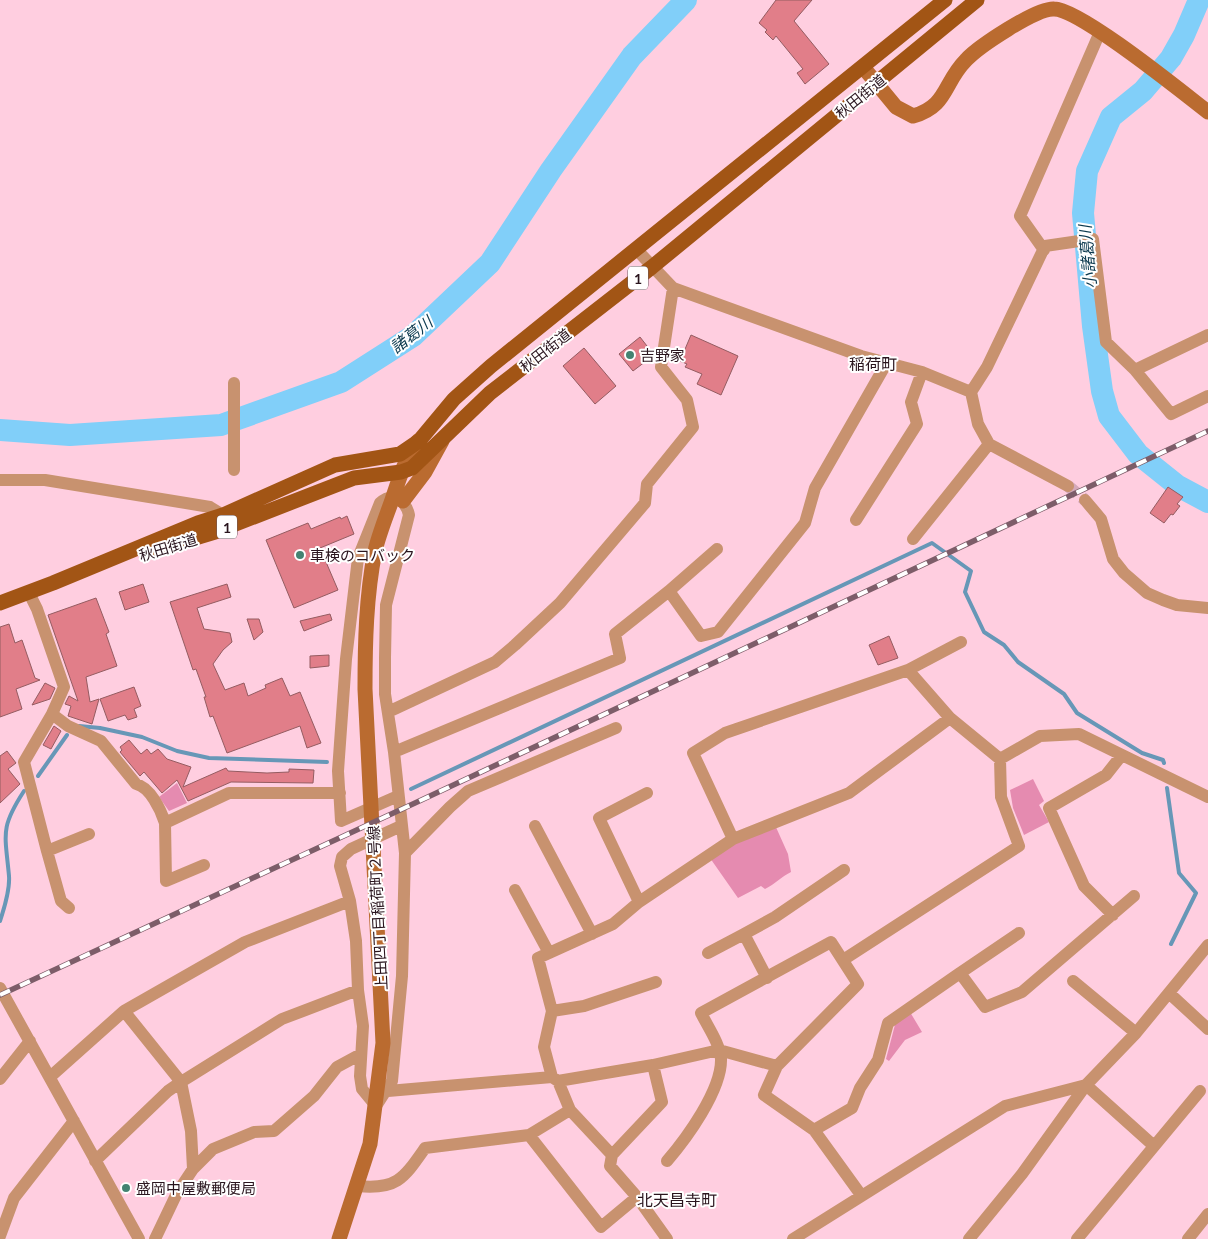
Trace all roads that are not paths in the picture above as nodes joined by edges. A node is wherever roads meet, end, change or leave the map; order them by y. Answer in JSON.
{"nodes":[{"id":1,"x":945,"y":0,"type":"edge"},
{"id":2,"x":977,"y":0,"type":"edge"},
{"id":3,"x":1100,"y":32,"type":"junction"},
{"id":4,"x":863,"y":67,"type":"junction"},
{"id":5,"x":875,"y":83,"type":"junction"},
{"id":6,"x":1208,"y":112,"type":"edge"},
{"id":7,"x":637,"y":250,"type":"junction"},
{"id":8,"x":1044,"y":250,"type":"junction"},
{"id":9,"x":652,"y":267,"type":"junction"},
{"id":10,"x":673,"y":288,"type":"junction"},
{"id":11,"x":1208,"y":335,"type":"edge"},
{"id":12,"x":886,"y":364,"type":"junction"},
{"id":13,"x":1135,"y":370,"type":"junction"},
{"id":14,"x":922,"y":372,"type":"junction"},
{"id":15,"x":234,"y":383,"type":"dead end"},
{"id":16,"x":971,"y":392,"type":"junction"},
{"id":17,"x":1208,"y":396,"type":"edge"},
{"id":18,"x":442,"y":440,"type":"junction"},
{"id":19,"x":419,"y":441,"type":"junction"},
{"id":20,"x":988,"y":444,"type":"junction"},
{"id":21,"x":381,"y":457,"type":"junction"},
{"id":22,"x":234,"y":470,"type":"dead end"},
{"id":23,"x":401,"y":472,"type":"junction"},
{"id":24,"x":374,"y":475,"type":"junction"},
{"id":25,"x":0,"y":480,"type":"edge"},
{"id":26,"x":1068,"y":486,"type":"tunnel mouth"},
{"id":27,"x":398,"y":499,"type":"junction"},
{"id":28,"x":1085,"y":500,"type":"tunnel mouth"},
{"id":29,"x":223,"y":515,"type":"junction"},
{"id":30,"x":856,"y":520,"type":"dead end"},
{"id":31,"x":914,"y":539,"type":"dead end"},
{"id":32,"x":717,"y":549,"type":"dead end"},
{"id":33,"x":53,"y":583,"type":"junction"},
{"id":34,"x":669,"y":591,"type":"junction"},
{"id":35,"x":29,"y":593,"type":"junction"},
{"id":36,"x":0,"y":603,"type":"edge"},
{"id":37,"x":1208,"y":608,"type":"edge"},
{"id":38,"x":961,"y":642,"type":"dead end"},
{"id":39,"x":908,"y":670,"type":"junction"},
{"id":40,"x":388,"y":712,"type":"junction"},
{"id":41,"x":52,"y":714,"type":"junction"},
{"id":42,"x":950,"y":718,"type":"junction"},
{"id":43,"x":616,"y":728,"type":"dead end"},
{"id":44,"x":394,"y":752,"type":"junction"},
{"id":45,"x":1121,"y":756,"type":"junction"},
{"id":46,"x":1000,"y":759,"type":"junction"},
{"id":47,"x":647,"y":792,"type":"dead end"},
{"id":48,"x":340,"y":793,"type":"junction"},
{"id":49,"x":398,"y":796,"type":"junction"},
{"id":50,"x":1208,"y":797,"type":"edge"},
{"id":51,"x":166,"y":822,"type":"junction"},
{"id":52,"x":402,"y":826,"type":"junction"},
{"id":53,"x":535,"y":826,"type":"dead end"},
{"id":54,"x":89,"y":834,"type":"dead end"},
{"id":55,"x":733,"y":839,"type":"junction"},
{"id":56,"x":47,"y":851,"type":"junction"},
{"id":57,"x":405,"y":853,"type":"junction"},
{"id":58,"x":204,"y":865,"type":"dead end"},
{"id":59,"x":844,"y":870,"type":"dead end"},
{"id":60,"x":515,"y":890,"type":"dead end"},
{"id":61,"x":1134,"y":896,"type":"dead end"},
{"id":62,"x":350,"y":901,"type":"junction"},
{"id":63,"x":639,"y":902,"type":"junction"},
{"id":64,"x":69,"y":908,"type":"dead end"},
{"id":65,"x":1112,"y":914,"type":"junction"},
{"id":66,"x":1019,"y":933,"type":"dead end"},
{"id":67,"x":592,"y":934,"type":"junction"},
{"id":68,"x":744,"y":934,"type":"junction"},
{"id":69,"x":1208,"y":945,"type":"edge"},
{"id":70,"x":708,"y":952,"type":"dead end"},
{"id":71,"x":549,"y":953,"type":"junction"},
{"id":72,"x":843,"y":960,"type":"junction"},
{"id":73,"x":960,"y":973,"type":"junction"},
{"id":74,"x":767,"y":978,"type":"junction"},
{"id":75,"x":1073,"y":981,"type":"dead end"},
{"id":76,"x":656,"y":982,"type":"dead end"},
{"id":77,"x":0,"y":988,"type":"edge"},
{"id":78,"x":358,"y":990,"type":"junction"},
{"id":79,"x":1170,"y":994,"type":"junction"},
{"id":80,"x":124,"y":1011,"type":"junction"},
{"id":81,"x":552,"y":1011,"type":"junction"},
{"id":82,"x":1208,"y":1029,"type":"edge"},
{"id":83,"x":1136,"y":1033,"type":"junction"},
{"id":84,"x":30,"y":1041,"type":"junction"},
{"id":85,"x":719,"y":1050,"type":"junction"},
{"id":86,"x":361,"y":1054,"type":"junction"},
{"id":87,"x":653,"y":1065,"type":"junction"},
{"id":88,"x":777,"y":1066,"type":"junction"},
{"id":89,"x":50,"y":1077,"type":"junction"},
{"id":90,"x":0,"y":1079,"type":"edge"},
{"id":91,"x":555,"y":1079,"type":"junction"},
{"id":92,"x":181,"y":1082,"type":"junction"},
{"id":93,"x":1086,"y":1085,"type":"junction"},
{"id":94,"x":388,"y":1091,"type":"junction"},
{"id":95,"x":1200,"y":1091,"type":"dead end"},
{"id":96,"x":376,"y":1106,"type":"junction"},
{"id":97,"x":570,"y":1110,"type":"junction"},
{"id":98,"x":74,"y":1121,"type":"junction"},
{"id":99,"x":814,"y":1130,"type":"junction"},
{"id":100,"x":529,"y":1134,"type":"junction"},
{"id":101,"x":1154,"y":1146,"type":"junction"},
{"id":102,"x":612,"y":1155,"type":"junction"},
{"id":103,"x":95,"y":1161,"type":"junction"},
{"id":104,"x":667,"y":1161,"type":"dead end"},
{"id":105,"x":193,"y":1170,"type":"junction"},
{"id":106,"x":358,"y":1186,"type":"junction"},
{"id":107,"x":861,"y":1196,"type":"junction"},
{"id":108,"x":637,"y":1197,"type":"junction"},
{"id":109,"x":1208,"y":1214,"type":"edge"},
{"id":110,"x":0,"y":1236,"type":"edge"},
{"id":111,"x":138,"y":1239,"type":"edge"},
{"id":112,"x":155,"y":1239,"type":"edge"},
{"id":113,"x":339,"y":1239,"type":"edge"},
{"id":114,"x":667,"y":1239,"type":"edge"},
{"id":115,"x":793,"y":1239,"type":"edge"},
{"id":116,"x":969,"y":1239,"type":"edge"},
{"id":117,"x":1077,"y":1239,"type":"edge"},
{"id":118,"x":1188,"y":1239,"type":"edge"}],
"edges":[{"from":1,"to":4,"type":"main road","name":"秋田街道","number":"1"},
{"from":2,"to":5,"type":"main road","name":"秋田街道","number":"1"},
{"from":3,"to":5,"type":"street"},
{"from":3,"to":6,"type":"street"},
{"from":3,"to":8,"type":"street"},
{"from":4,"to":5,"type":"street"},
{"from":4,"to":7,"type":"main road","name":"秋田街道","number":"1"},
{"from":5,"to":9,"type":"main road","name":"秋田街道","number":"1"},
{"from":7,"to":9,"type":"street"},
{"from":7,"to":19,"type":"main road","name":"秋田街道","number":"1"},
{"from":8,"to":13,"type":"street"},
{"from":8,"to":16,"type":"street"},
{"from":9,"to":10,"type":"street"},
{"from":9,"to":18,"type":"main road","name":"秋田街道","number":"1"},
{"from":10,"to":12,"type":"street"},
{"from":10,"to":40,"type":"street"},
{"from":11,"to":13,"type":"street"},
{"from":12,"to":14,"type":"street"},
{"from":12,"to":34,"type":"street"},
{"from":13,"to":17,"type":"street"},
{"from":14,"to":16,"type":"street"},
{"from":14,"to":30,"type":"street"},
{"from":15,"to":22,"type":"street"},
{"from":16,"to":20,"type":"street"},
{"from":18,"to":23,"type":"main road","name":"秋田街道","number":"1"},
{"from":18,"to":27,"type":"street"},
{"from":19,"to":21,"type":"main road","name":"秋田街道","number":"1"},
{"from":19,"to":23,"type":"street"},
{"from":20,"to":26,"type":"street"},
{"from":20,"to":31,"type":"street"},
{"from":21,"to":23,"type":"street"},
{"from":21,"to":29,"type":"main road","name":"秋田街道","number":"1"},
{"from":23,"to":24,"type":"main road","name":"秋田街道","number":"1"},
{"from":23,"to":27,"type":"street"},
{"from":24,"to":27,"type":"street"},
{"from":24,"to":33,"type":"main road","name":"秋田街道","number":"1"},
{"from":25,"to":29,"type":"street"},
{"from":27,"to":40,"type":"street"},
{"from":27,"to":48,"type":"street"},
{"from":27,"to":96,"type":"street","name":"上田四丁目稲荷町２号線"},
{"from":28,"to":37,"type":"street"},
{"from":29,"to":33,"type":"main road","name":"秋田街道","number":"1"},
{"from":32,"to":34,"type":"street"},
{"from":33,"to":35,"type":"main road","name":"秋田街道","number":"1"},
{"from":34,"to":44,"type":"street"},
{"from":35,"to":36,"type":"main road","name":"秋田街道","number":"1"},
{"from":35,"to":41,"type":"street"},
{"from":38,"to":39,"type":"street"},
{"from":39,"to":42,"type":"street"},
{"from":39,"to":55,"type":"street"},
{"from":40,"to":44,"type":"street"},
{"from":41,"to":51,"type":"street"},
{"from":41,"to":56,"type":"street"},
{"from":42,"to":46,"type":"street"},
{"from":42,"to":55,"type":"street"},
{"from":43,"to":57,"type":"street"},
{"from":44,"to":49,"type":"street"},
{"from":45,"to":46,"type":"street"},
{"from":45,"to":50,"type":"street"},
{"from":45,"to":65,"type":"street"},
{"from":46,"to":72,"type":"street"},
{"from":47,"to":63,"type":"street"},
{"from":48,"to":49,"type":"street"},
{"from":48,"to":51,"type":"street"},
{"from":49,"to":52,"type":"street"},
{"from":51,"to":58,"type":"street"},
{"from":52,"to":57,"type":"street"},
{"from":52,"to":62,"type":"street"},
{"from":53,"to":67,"type":"street"},
{"from":54,"to":56,"type":"street"},
{"from":55,"to":63,"type":"street"},
{"from":56,"to":64,"type":"street"},
{"from":57,"to":94,"type":"street"},
{"from":59,"to":68,"type":"street"},
{"from":60,"to":71,"type":"street"},
{"from":61,"to":65,"type":"street"},
{"from":62,"to":78,"type":"street"},
{"from":62,"to":80,"type":"street"},
{"from":63,"to":67,"type":"street"},
{"from":65,"to":73,"type":"street"},
{"from":66,"to":73,"type":"street"},
{"from":67,"to":71,"type":"street"},
{"from":68,"to":70,"type":"street"},
{"from":68,"to":74,"type":"street"},
{"from":69,"to":79,"type":"street"},
{"from":71,"to":81,"type":"street"},
{"from":72,"to":74,"type":"street"},
{"from":72,"to":88,"type":"street"},
{"from":73,"to":99,"type":"street"},
{"from":74,"to":85,"type":"street"},
{"from":75,"to":83,"type":"street"},
{"from":76,"to":81,"type":"street"},
{"from":77,"to":84,"type":"street"},
{"from":78,"to":86,"type":"street"},
{"from":78,"to":92,"type":"street"},
{"from":79,"to":82,"type":"street"},
{"from":79,"to":83,"type":"street"},
{"from":80,"to":89,"type":"street"},
{"from":80,"to":92,"type":"street"},
{"from":81,"to":91,"type":"street"},
{"from":83,"to":93,"type":"street"},
{"from":84,"to":89,"type":"street"},
{"from":84,"to":90,"type":"street"},
{"from":85,"to":87,"type":"street"},
{"from":85,"to":88,"type":"street"},
{"from":85,"to":104,"type":"street"},
{"from":86,"to":96,"type":"street"},
{"from":86,"to":105,"type":"street"},
{"from":87,"to":91,"type":"street"},
{"from":87,"to":102,"type":"street"},
{"from":88,"to":99,"type":"street"},
{"from":89,"to":98,"type":"street"},
{"from":91,"to":94,"type":"street"},
{"from":91,"to":97,"type":"street"},
{"from":92,"to":103,"type":"street"},
{"from":92,"to":105,"type":"street"},
{"from":93,"to":101,"type":"street"},
{"from":93,"to":107,"type":"street"},
{"from":93,"to":116,"type":"street"},
{"from":94,"to":96,"type":"street"},
{"from":95,"to":101,"type":"street"},
{"from":96,"to":106,"type":"street","name":"上田四丁目稲荷町２号線"},
{"from":97,"to":100,"type":"street"},
{"from":97,"to":102,"type":"street"},
{"from":98,"to":103,"type":"street"},
{"from":98,"to":110,"type":"street"},
{"from":99,"to":107,"type":"street"},
{"from":100,"to":106,"type":"street"},
{"from":100,"to":108,"type":"street"},
{"from":101,"to":117,"type":"street"},
{"from":102,"to":108,"type":"street"},
{"from":103,"to":111,"type":"street"},
{"from":105,"to":112,"type":"street"},
{"from":106,"to":113,"type":"street","name":"上田四丁目稲荷町２号線"},
{"from":107,"to":115,"type":"street"},
{"from":108,"to":114,"type":"street"},
{"from":109,"to":118,"type":"street"}]}
